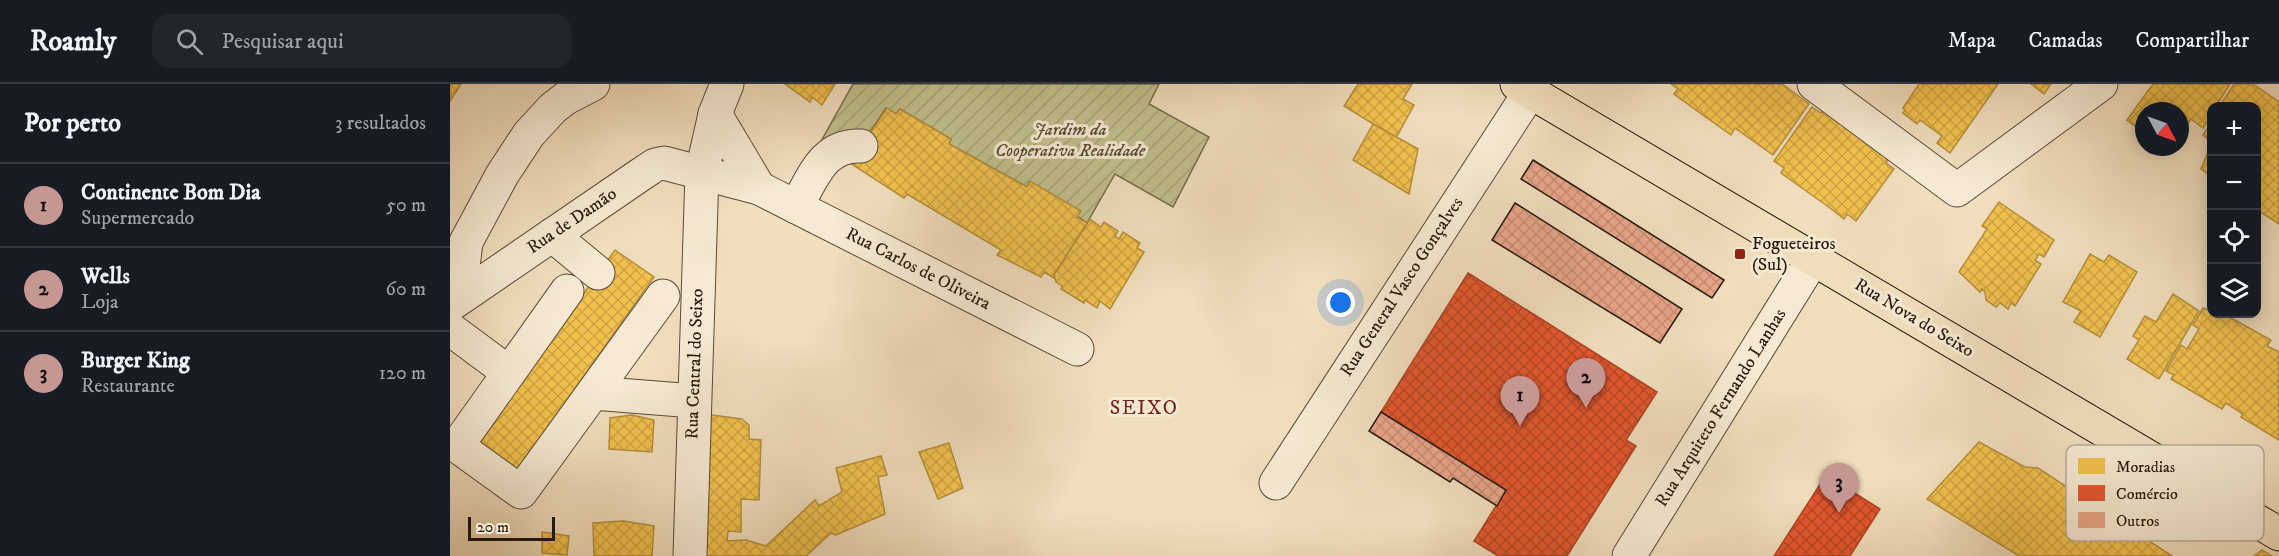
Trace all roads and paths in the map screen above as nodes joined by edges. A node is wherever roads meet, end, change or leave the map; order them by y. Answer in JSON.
{"nodes":[{"id":1,"x":593,"y":84,"type":"edge"},
{"id":2,"x":727,"y":84,"type":"edge"},
{"id":3,"x":1814,"y":84,"type":"edge"},
{"id":4,"x":2101,"y":84,"type":"edge"},
{"id":5,"x":1523,"y":88,"type":"edge"},
{"id":6,"x":715,"y":114,"type":"junction"},
{"id":7,"x":861,"y":146,"type":"dead end"},
{"id":8,"x":702,"y":172,"type":"junction"},
{"id":9,"x":759,"y":188,"type":"junction"},
{"id":10,"x":796,"y":207,"type":"junction"},
{"id":11,"x":552,"y":235,"type":"junction"},
{"id":12,"x":1813,"y":259,"type":"junction"},
{"id":13,"x":598,"y":273,"type":"dead end"},
{"id":14,"x":567,"y":291,"type":"dead end"},
{"id":15,"x":663,"y":296,"type":"dead end"},
{"id":16,"x":459,"y":299,"type":"edge"},
{"id":17,"x":450,"y":329,"type":"edge"},
{"id":18,"x":1077,"y":349,"type":"dead end"},
{"id":19,"x":508,"y":372,"type":"junction"},
{"id":20,"x":593,"y":393,"type":"junction"},
{"id":21,"x":694,"y":401,"type":"junction"},
{"id":22,"x":2128,"y":445,"type":"edge"},
{"id":23,"x":1276,"y":483,"type":"dead end"},
{"id":24,"x":2264,"y":525,"type":"edge"},
{"id":25,"x":2279,"y":534,"type":"edge"},
{"id":26,"x":690,"y":556,"type":"edge"},
{"id":27,"x":1629,"y":556,"type":"edge"}],
"edges":[{"from":1,"to":16,"type":"street"},
{"from":2,"to":6,"type":"street","name":"Rua Central do Seixo"},
{"from":3,"to":4,"type":"street"},
{"from":5,"to":12,"type":"main road","name":"Rua Nova do Seixo"},
{"from":5,"to":23,"type":"street","name":"Rua General Vasco Gonçalves"},
{"from":6,"to":8,"type":"street","name":"Rua Central do Seixo"},
{"from":6,"to":9,"type":"street"},
{"from":7,"to":10,"type":"street"},
{"from":8,"to":9,"type":"street","name":"Rua Carlos de Oliveira"},
{"from":8,"to":11,"type":"street","name":"Rua de Damão"},
{"from":8,"to":21,"type":"street","name":"Rua Central do Seixo"},
{"from":9,"to":10,"type":"street","name":"Rua Carlos de Oliveira"},
{"from":10,"to":18,"type":"street","name":"Rua Carlos de Oliveira"},
{"from":11,"to":13,"type":"street"},
{"from":11,"to":16,"type":"street","name":"Rua de Damão"},
{"from":12,"to":22,"type":"main road","name":"Rua Nova do Seixo"},
{"from":12,"to":27,"type":"street","name":"Rua Arquiteto Fernando Lanhas"},
{"from":14,"to":19,"type":"street"},
{"from":15,"to":20,"type":"street"},
{"from":17,"to":19,"type":"street"},
{"from":19,"to":20,"type":"street"},
{"from":20,"to":21,"type":"street"},
{"from":21,"to":26,"type":"street","name":"Rua Central do Seixo"},
{"from":24,"to":25,"type":"main road","name":"Rua Nova do Seixo"}]}
